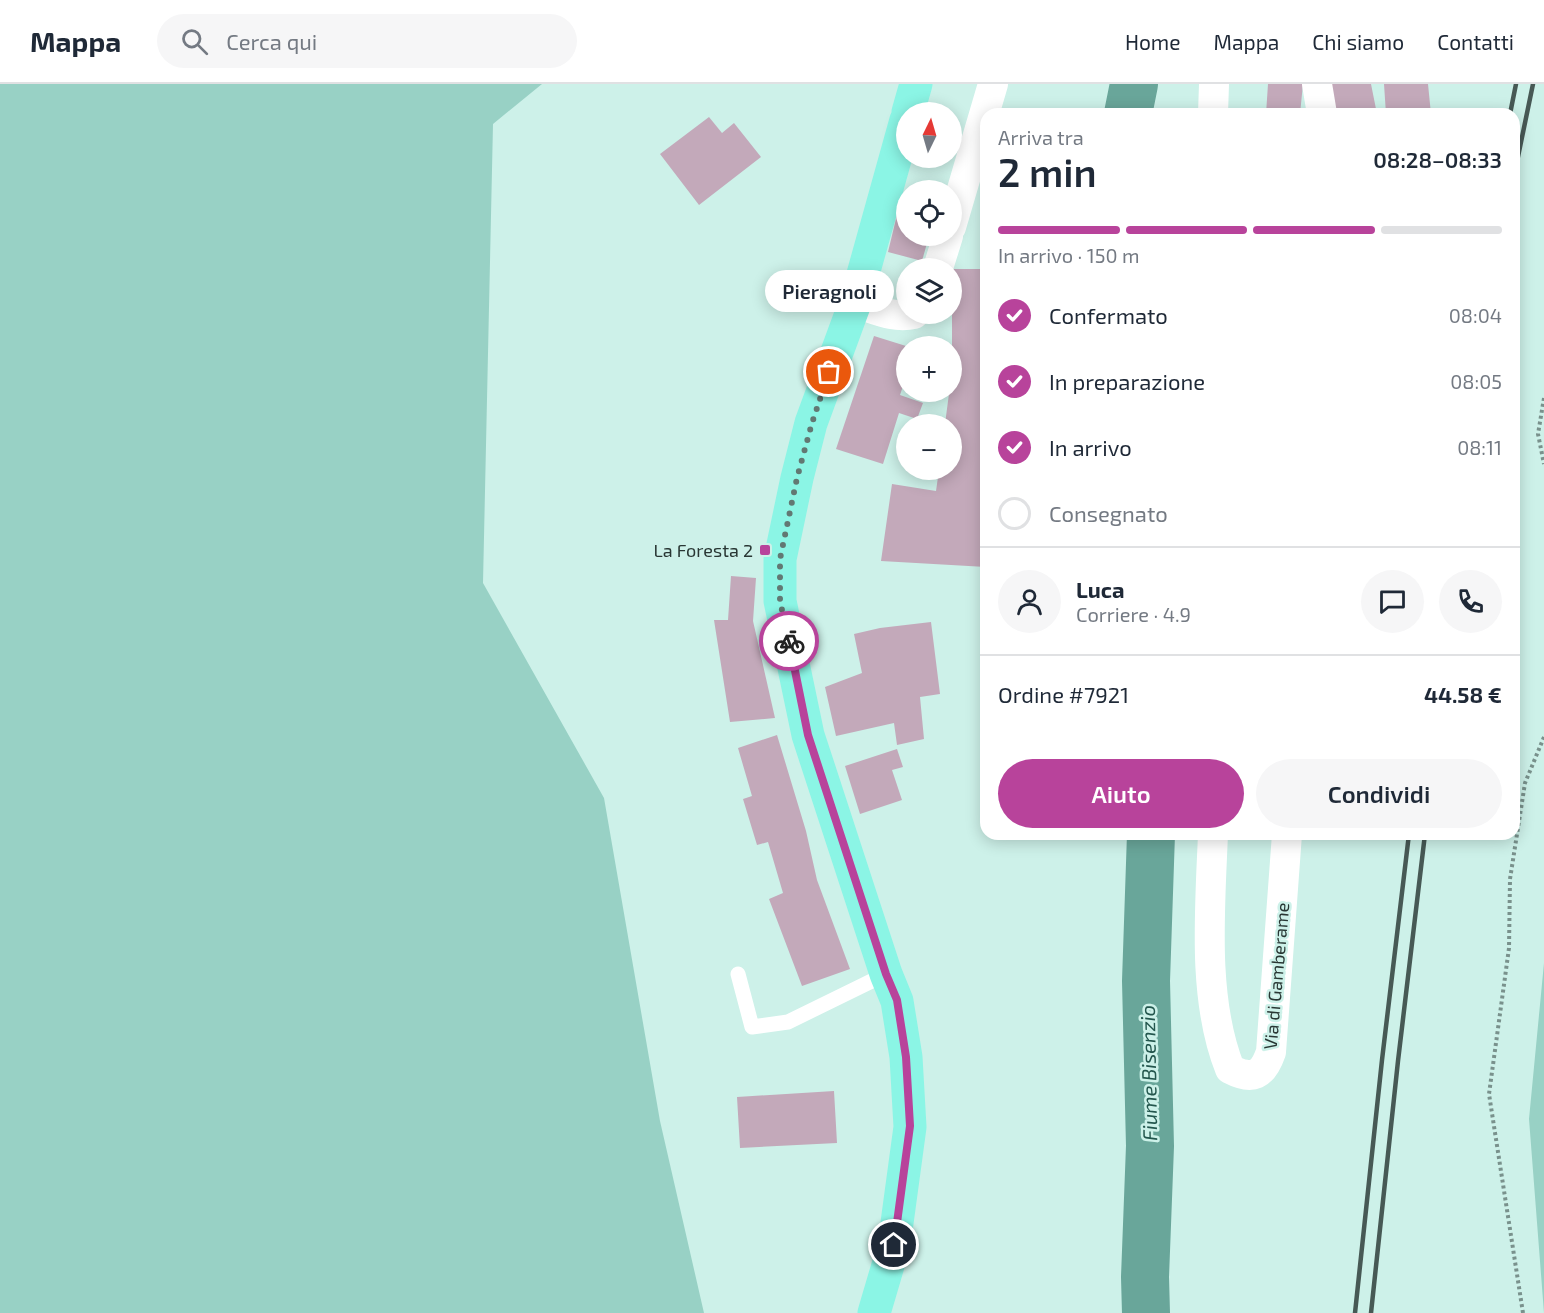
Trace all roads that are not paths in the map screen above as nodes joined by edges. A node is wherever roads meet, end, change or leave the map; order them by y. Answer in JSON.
{"nodes":[{"id":1,"x":916,"y":84,"type":"edge"},
{"id":2,"x":993,"y":84,"type":"edge"},
{"id":3,"x":1214,"y":84,"type":"edge"},
{"id":4,"x":1317,"y":84,"type":"edge"},
{"id":5,"x":911,"y":102,"type":"edge"},
{"id":6,"x":986,"y":108,"type":"edge"},
{"id":7,"x":1213,"y":108,"type":"edge"},
{"id":8,"x":1321,"y":108,"type":"edge"},
{"id":9,"x":980,"y":128,"type":"edge"},
{"id":10,"x":896,"y":156,"type":"edge"},
{"id":11,"x":962,"y":190,"type":"edge"},
{"id":12,"x":855,"y":303,"type":"junction"},
{"id":13,"x":896,"y":315,"type":"edge"},
{"id":14,"x":1213,"y":840,"type":"edge"},
{"id":15,"x":1287,"y":840,"type":"edge"},
{"id":16,"x":738,"y":974,"type":"dead end"},
{"id":17,"x":886,"y":974,"type":"junction"},
{"id":18,"x":874,"y":1313,"type":"edge"}],
"edges":[{"from":1,"to":5,"type":"main road"},
{"from":2,"to":6,"type":"street"},
{"from":3,"to":7,"type":"street"},
{"from":4,"to":8,"type":"street"},
{"from":9,"to":11,"type":"street"},
{"from":10,"to":12,"type":"main road"},
{"from":12,"to":13,"type":"street"},
{"from":12,"to":17,"type":"main road"},
{"from":14,"to":15,"type":"street","name":"Via di Gamberame"},
{"from":16,"to":17,"type":"lane"},
{"from":17,"to":18,"type":"main road"}]}
